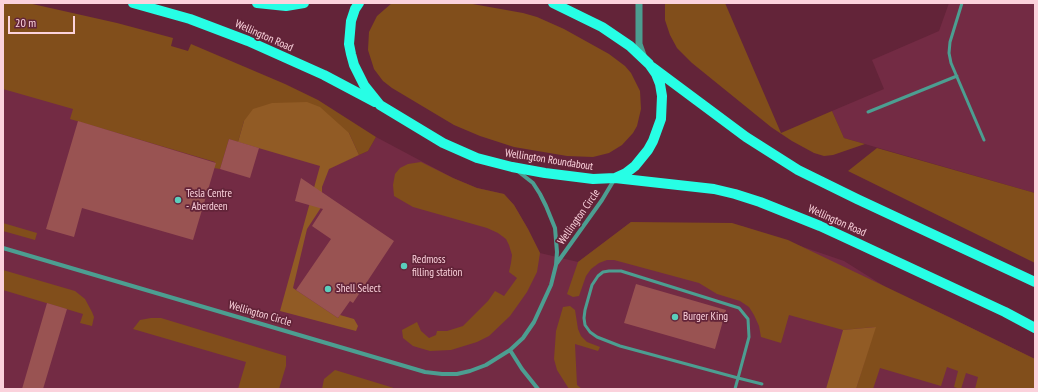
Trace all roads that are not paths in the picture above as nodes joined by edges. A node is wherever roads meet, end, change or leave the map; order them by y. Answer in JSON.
{"nodes":[{"id":1,"x":133,"y":3,"type":"edge"},
{"id":2,"x":257,"y":3,"type":"edge"},
{"id":3,"x":304,"y":3,"type":"edge"},
{"id":4,"x":359,"y":3,"type":"edge"},
{"id":5,"x":553,"y":3,"type":"edge"},
{"id":6,"x":639,"y":3,"type":"edge"},
{"id":7,"x":962,"y":3,"type":"edge"},
{"id":8,"x":647,"y":62,"type":"junction"},
{"id":9,"x":957,"y":76,"type":"junction"},
{"id":10,"x":380,"y":105,"type":"junction"},
{"id":11,"x":868,"y":112,"type":"dead end"},
{"id":12,"x":984,"y":140,"type":"dead end"},
{"id":13,"x":512,"y":167,"type":"junction"},
{"id":14,"x":615,"y":178,"type":"junction"},
{"id":15,"x":3,"y":248,"type":"edge"},
{"id":16,"x":556,"y":265,"type":"junction"},
{"id":17,"x":1035,"y":282,"type":"edge"},
{"id":18,"x":1035,"y":328,"type":"edge"},
{"id":19,"x":510,"y":350,"type":"junction"},
{"id":20,"x":738,"y":378,"type":"junction"},
{"id":21,"x":762,"y":384,"type":"dead end"},
{"id":22,"x":538,"y":389,"type":"edge"},
{"id":23,"x":735,"y":389,"type":"edge"}],
"edges":[{"from":1,"to":10,"type":"main road","name":"Wellington Road"},
{"from":2,"to":3,"type":"main road"},
{"from":4,"to":10,"type":"main road","name":"Wellington Roundabout"},
{"from":5,"to":8,"type":"main road","name":"Wellington Roundabout"},
{"from":6,"to":8,"type":"street"},
{"from":7,"to":9,"type":"lane"},
{"from":8,"to":14,"type":"main road","name":"Wellington Roundabout"},
{"from":8,"to":17,"type":"main road"},
{"from":9,"to":11,"type":"lane"},
{"from":9,"to":12,"type":"lane"},
{"from":10,"to":13,"type":"main road","name":"Wellington Roundabout"},
{"from":13,"to":14,"type":"main road","name":"Wellington Roundabout"},
{"from":13,"to":16,"type":"street","name":"Wellington Circle"},
{"from":14,"to":16,"type":"street","name":"Wellington Circle"},
{"from":14,"to":18,"type":"main road","name":"Wellington Road"},
{"from":15,"to":19,"type":"street","name":"Wellington Circle"},
{"from":16,"to":19,"type":"street","name":"Wellington Circle"},
{"from":19,"to":22,"type":"street"},
{"from":20,"to":20,"type":"lane"},
{"from":20,"to":21,"type":"lane"},
{"from":20,"to":23,"type":"lane"}]}
